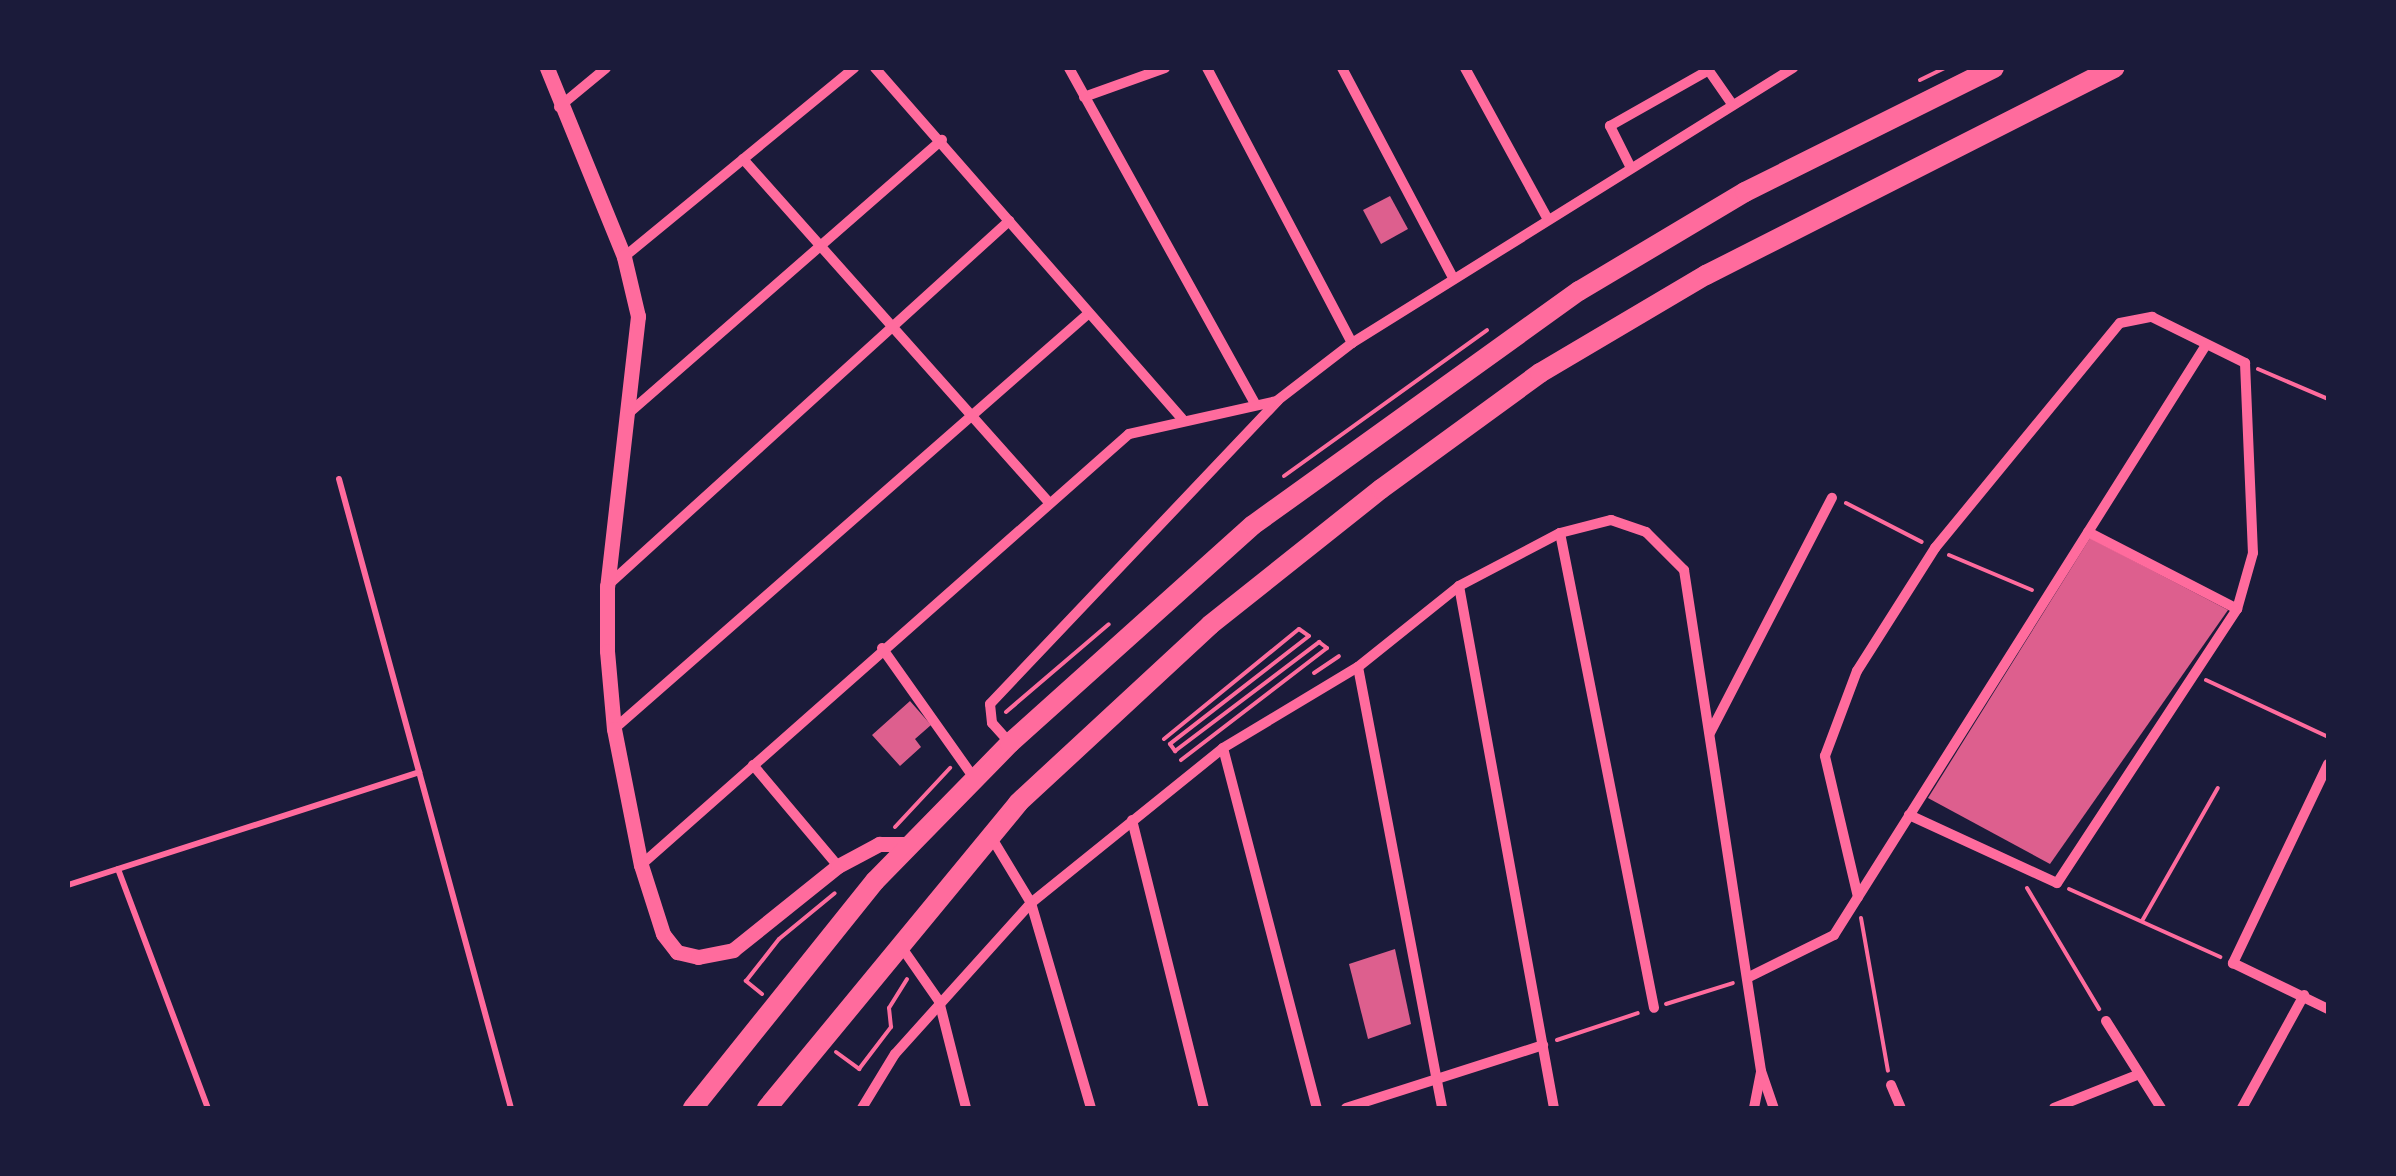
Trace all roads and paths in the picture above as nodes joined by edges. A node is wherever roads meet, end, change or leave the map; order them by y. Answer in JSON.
{"nodes":[{"id":1,"x":547,"y":68,"type":"edge"},
{"id":2,"x":606,"y":68,"type":"edge"},
{"id":3,"x":854,"y":68,"type":"edge"},
{"id":4,"x":876,"y":68,"type":"edge"},
{"id":5,"x":1070,"y":68,"type":"edge"},
{"id":6,"x":1165,"y":68,"type":"edge"},
{"id":7,"x":1208,"y":68,"type":"edge"},
{"id":8,"x":1342,"y":68,"type":"edge"},
{"id":9,"x":1466,"y":68,"type":"edge"},
{"id":10,"x":1793,"y":68,"type":"edge"},
{"id":11,"x":1994,"y":68,"type":"edge"},
{"id":12,"x":2114,"y":68,"type":"edge"},
{"id":13,"x":1708,"y":69,"type":"edge"},
{"id":14,"x":1084,"y":97,"type":"junction"},
{"id":15,"x":1732,"y":104,"type":"junction"},
{"id":16,"x":558,"y":108,"type":"junction"},
{"id":17,"x":942,"y":140,"type":"junction"},
{"id":18,"x":742,"y":159,"type":"junction"},
{"id":19,"x":1630,"y":166,"type":"junction"},
{"id":20,"x":1547,"y":218,"type":"junction"},
{"id":21,"x":1009,"y":221,"type":"junction"},
{"id":22,"x":817,"y":244,"type":"junction"},
{"id":23,"x":624,"y":257,"type":"junction"},
{"id":24,"x":1453,"y":278,"type":"junction"},
{"id":25,"x":1090,"y":312,"type":"junction"},
{"id":26,"x":892,"y":327,"type":"junction"},
{"id":27,"x":1352,"y":342,"type":"junction"},
{"id":28,"x":2206,"y":346,"type":"junction"},
{"id":29,"x":2245,"y":363,"type":"junction"},
{"id":30,"x":2328,"y":399,"type":"edge"},
{"id":31,"x":1278,"y":400,"type":"junction"},
{"id":32,"x":1256,"y":405,"type":"junction"},
{"id":33,"x":630,"y":412,"type":"junction"},
{"id":34,"x":971,"y":416,"type":"junction"},
{"id":35,"x":1182,"y":419,"type":"junction"},
{"id":36,"x":339,"y":479,"type":"dead end"},
{"id":37,"x":1832,"y":498,"type":"dead end"},
{"id":38,"x":1048,"y":501,"type":"junction"},
{"id":39,"x":2088,"y":532,"type":"junction"},
{"id":40,"x":1560,"y":534,"type":"junction"},
{"id":41,"x":608,"y":586,"type":"junction"},
{"id":42,"x":1458,"y":586,"type":"junction"},
{"id":43,"x":2237,"y":610,"type":"junction"},
{"id":44,"x":882,"y":648,"type":"junction"},
{"id":45,"x":1339,"y":656,"type":"dead end"},
{"id":46,"x":1358,"y":667,"type":"junction"},
{"id":47,"x":2194,"y":674,"type":"junction"},
{"id":48,"x":1310,"y":676,"type":"dead end"},
{"id":49,"x":1254,"y":717,"type":"dead end"},
{"id":50,"x":614,"y":730,"type":"junction"},
{"id":51,"x":1709,"y":734,"type":"junction"},
{"id":52,"x":2328,"y":737,"type":"edge"},
{"id":53,"x":1164,"y":739,"type":"dead end"},
{"id":54,"x":1010,"y":743,"type":"junction"},
{"id":55,"x":1223,"y":748,"type":"junction"},
{"id":56,"x":2328,"y":764,"type":"edge"},
{"id":57,"x":753,"y":765,"type":"junction"},
{"id":58,"x":419,"y":772,"type":"junction"},
{"id":59,"x":974,"y":779,"type":"junction"},
{"id":60,"x":2218,"y":788,"type":"dead end"},
{"id":61,"x":1909,"y":815,"type":"junction"},
{"id":62,"x":1132,"y":820,"type":"junction"},
{"id":63,"x":990,"y":835,"type":"junction"},
{"id":64,"x":911,"y":844,"type":"junction"},
{"id":65,"x":2012,"y":862,"type":"junction"},
{"id":66,"x":641,"y":865,"type":"junction"},
{"id":67,"x":838,"y":866,"type":"junction"},
{"id":68,"x":118,"y":870,"type":"junction"},
{"id":69,"x":2057,"y":883,"type":"junction"},
{"id":70,"x":68,"y":885,"type":"edge"},
{"id":71,"x":1858,"y":897,"type":"junction"},
{"id":72,"x":1031,"y":903,"type":"junction"},
{"id":73,"x":2142,"y":921,"type":"junction"},
{"id":74,"x":779,"y":939,"type":"dead end"},
{"id":75,"x":898,"y":943,"type":"junction"},
{"id":76,"x":2233,"y":963,"type":"junction"},
{"id":77,"x":916,"y":968,"type":"junction"},
{"id":78,"x":1747,"y":978,"type":"junction"},
{"id":79,"x":2304,"y":995,"type":"junction"},
{"id":80,"x":939,"y":1001,"type":"junction"},
{"id":81,"x":774,"y":1004,"type":"dead end"},
{"id":82,"x":1654,"y":1008,"type":"dead end"},
{"id":83,"x":2328,"y":1009,"type":"edge"},
{"id":84,"x":2106,"y":1020,"type":"joint"},
{"id":85,"x":1543,"y":1044,"type":"junction"},
{"id":86,"x":831,"y":1048,"type":"dead end"},
{"id":87,"x":1761,"y":1071,"type":"junction"},
{"id":88,"x":2137,"y":1075,"type":"junction"},
{"id":89,"x":1436,"y":1079,"type":"junction"},
{"id":90,"x":1890,"y":1085,"type":"joint"},
{"id":91,"x":208,"y":1108,"type":"edge"},
{"id":92,"x":511,"y":1108,"type":"edge"},
{"id":93,"x":694,"y":1108,"type":"edge"},
{"id":94,"x":767,"y":1108,"type":"edge"},
{"id":95,"x":862,"y":1108,"type":"edge"},
{"id":96,"x":966,"y":1108,"type":"edge"},
{"id":97,"x":1090,"y":1108,"type":"edge"},
{"id":98,"x":1204,"y":1108,"type":"edge"},
{"id":99,"x":1317,"y":1108,"type":"edge"},
{"id":100,"x":1346,"y":1108,"type":"edge"},
{"id":101,"x":1442,"y":1108,"type":"edge"},
{"id":102,"x":1554,"y":1108,"type":"edge"},
{"id":103,"x":1754,"y":1108,"type":"edge"},
{"id":104,"x":1774,"y":1108,"type":"edge"},
{"id":105,"x":1901,"y":1108,"type":"edge"},
{"id":106,"x":2054,"y":1108,"type":"edge"},
{"id":107,"x":2161,"y":1108,"type":"edge"},
{"id":108,"x":2242,"y":1108,"type":"edge"}],
"edges":[{"from":1,"to":16,"type":"street"},
{"from":2,"to":16,"type":"street"},
{"from":3,"to":18,"type":"street"},
{"from":4,"to":17,"type":"street"},
{"from":5,"to":14,"type":"street"},
{"from":6,"to":14,"type":"street"},
{"from":7,"to":27,"type":"street"},
{"from":8,"to":24,"type":"street"},
{"from":9,"to":20,"type":"street"},
{"from":10,"to":15,"type":"street"},
{"from":11,"to":54,"type":"highway"},
{"from":12,"to":63,"type":"highway"},
{"from":13,"to":15,"type":"street"},
{"from":13,"to":19,"type":"street"},
{"from":14,"to":32,"type":"street"},
{"from":15,"to":19,"type":"street"},
{"from":16,"to":23,"type":"street"},
{"from":17,"to":21,"type":"street"},
{"from":17,"to":22,"type":"street"},
{"from":18,"to":22,"type":"street"},
{"from":18,"to":23,"type":"street"},
{"from":19,"to":20,"type":"street"},
{"from":20,"to":24,"type":"street"},
{"from":21,"to":25,"type":"street"},
{"from":21,"to":26,"type":"street"},
{"from":22,"to":26,"type":"street"},
{"from":22,"to":33,"type":"street"},
{"from":23,"to":33,"type":"street"},
{"from":24,"to":27,"type":"street"},
{"from":25,"to":34,"type":"street"},
{"from":25,"to":35,"type":"street"},
{"from":26,"to":34,"type":"street"},
{"from":26,"to":41,"type":"street"},
{"from":27,"to":31,"type":"street"},
{"from":28,"to":29,"type":"street"},
{"from":28,"to":39,"type":"street"},
{"from":28,"to":71,"type":"street"},
{"from":29,"to":30,"type":"path"},
{"from":29,"to":43,"type":"street"},
{"from":31,"to":32,"type":"street"},
{"from":31,"to":54,"type":"street"},
{"from":32,"to":35,"type":"street"},
{"from":33,"to":41,"type":"street"},
{"from":34,"to":38,"type":"street"},
{"from":34,"to":50,"type":"street"},
{"from":35,"to":38,"type":"street"},
{"from":36,"to":58,"type":"lane"},
{"from":37,"to":51,"type":"street"},
{"from":38,"to":44,"type":"street"},
{"from":39,"to":43,"type":"street"},
{"from":39,"to":61,"type":"street"},
{"from":40,"to":42,"type":"street"},
{"from":40,"to":51,"type":"street"},
{"from":40,"to":82,"type":"street"},
{"from":41,"to":50,"type":"street"},
{"from":42,"to":46,"type":"street"},
{"from":42,"to":85,"type":"street"},
{"from":43,"to":47,"type":"street"},
{"from":44,"to":57,"type":"street"},
{"from":44,"to":59,"type":"street"},
{"from":45,"to":48,"type":"path"},
{"from":46,"to":55,"type":"street"},
{"from":46,"to":89,"type":"street"},
{"from":47,"to":52,"type":"path"},
{"from":47,"to":69,"type":"street"},
{"from":49,"to":53,"type":"path"},
{"from":50,"to":66,"type":"street"},
{"from":51,"to":78,"type":"street"},
{"from":54,"to":59,"type":"highway"},
{"from":55,"to":62,"type":"street"},
{"from":55,"to":99,"type":"street"},
{"from":56,"to":76,"type":"street"},
{"from":57,"to":66,"type":"street"},
{"from":57,"to":67,"type":"street"},
{"from":58,"to":68,"type":"lane"},
{"from":58,"to":92,"type":"lane"},
{"from":59,"to":64,"type":"highway"},
{"from":60,"to":73,"type":"path"},
{"from":61,"to":65,"type":"street"},
{"from":61,"to":71,"type":"street"},
{"from":62,"to":72,"type":"street"},
{"from":62,"to":98,"type":"street"},
{"from":63,"to":72,"type":"street"},
{"from":63,"to":75,"type":"highway"},
{"from":64,"to":67,"type":"street"},
{"from":64,"to":93,"type":"highway"},
{"from":65,"to":69,"type":"street"},
{"from":65,"to":84,"type":"path"},
{"from":66,"to":67,"type":"street"},
{"from":68,"to":70,"type":"lane"},
{"from":68,"to":91,"type":"lane"},
{"from":69,"to":73,"type":"path"},
{"from":71,"to":78,"type":"street"},
{"from":71,"to":90,"type":"path"},
{"from":72,"to":80,"type":"street"},
{"from":72,"to":97,"type":"street"},
{"from":73,"to":76,"type":"path"},
{"from":74,"to":81,"type":"path"},
{"from":75,"to":77,"type":"street"},
{"from":75,"to":94,"type":"highway"},
{"from":76,"to":79,"type":"street"},
{"from":77,"to":80,"type":"street"},
{"from":77,"to":86,"type":"path"},
{"from":78,"to":87,"type":"street"},
{"from":79,"to":83,"type":"street"},
{"from":79,"to":108,"type":"street"},
{"from":80,"to":95,"type":"street"},
{"from":80,"to":96,"type":"street"},
{"from":84,"to":88,"type":"street"},
{"from":85,"to":89,"type":"street"},
{"from":85,"to":102,"type":"street"},
{"from":87,"to":103,"type":"street"},
{"from":87,"to":104,"type":"street"},
{"from":88,"to":106,"type":"street"},
{"from":88,"to":107,"type":"street"},
{"from":89,"to":100,"type":"street"},
{"from":89,"to":101,"type":"street"},
{"from":90,"to":105,"type":"street"}]}
